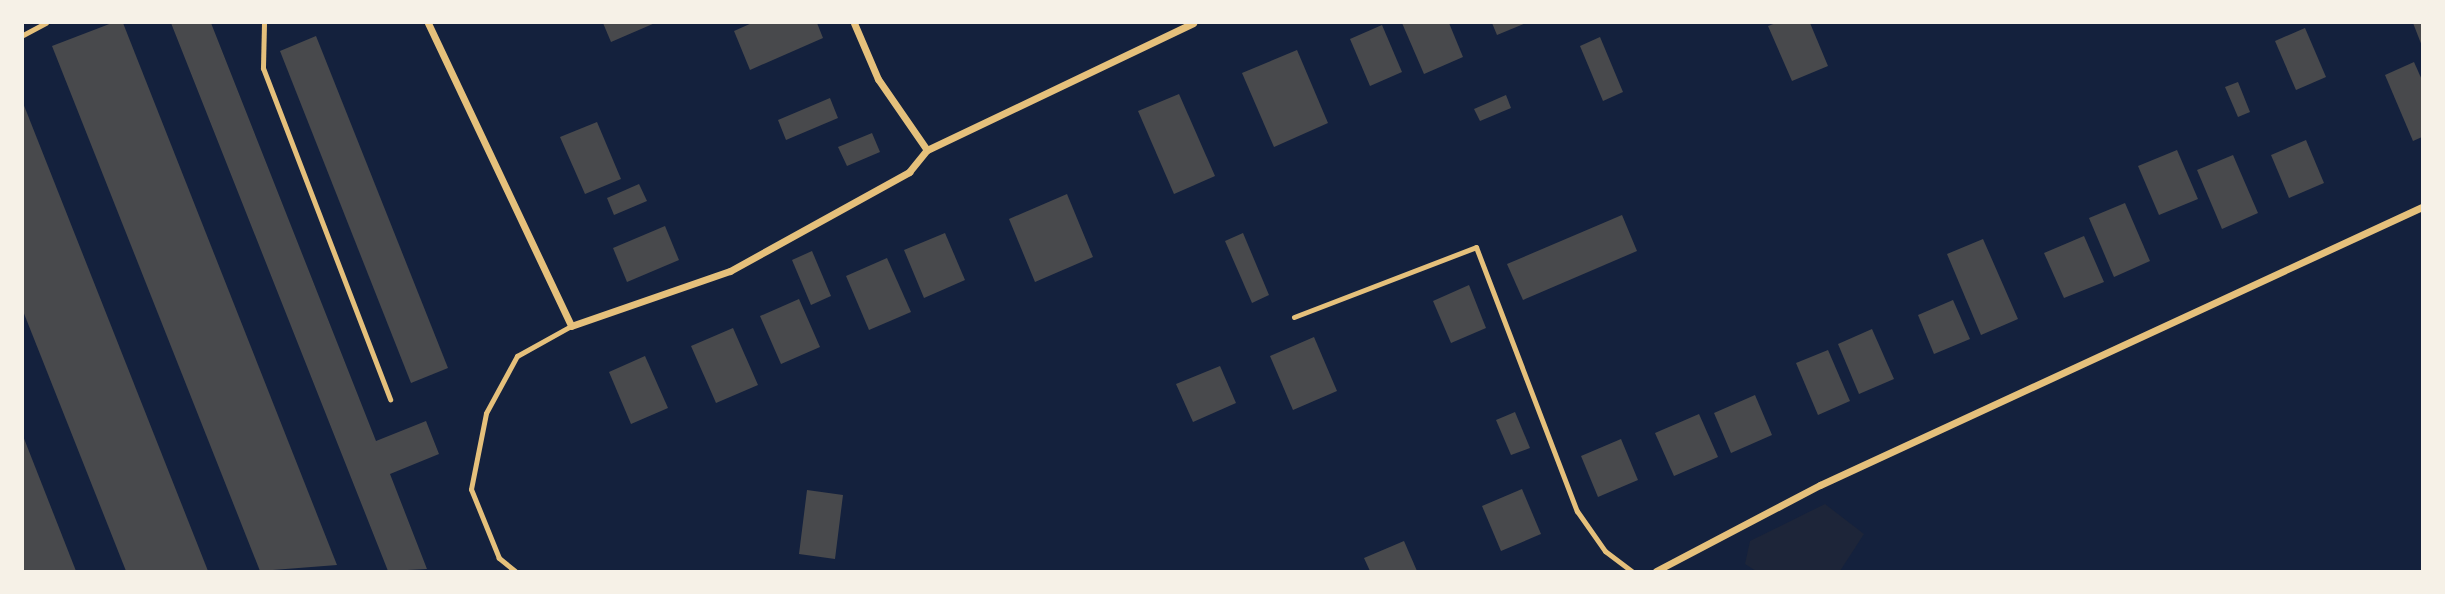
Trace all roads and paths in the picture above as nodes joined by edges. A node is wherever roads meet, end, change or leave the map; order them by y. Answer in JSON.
{"nodes":[{"id":1,"x":46,"y":23,"type":"edge"},
{"id":2,"x":264,"y":23,"type":"edge"},
{"id":3,"x":428,"y":23,"type":"edge"},
{"id":4,"x":854,"y":23,"type":"edge"},
{"id":5,"x":1193,"y":23,"type":"edge"},
{"id":6,"x":23,"y":35,"type":"edge"},
{"id":7,"x":927,"y":150,"type":"junction"},
{"id":8,"x":2422,"y":206,"type":"edge"},
{"id":9,"x":1294,"y":317,"type":"dead end"},
{"id":10,"x":572,"y":327,"type":"junction"},
{"id":11,"x":390,"y":399,"type":"dead end"},
{"id":12,"x":515,"y":571,"type":"edge"},
{"id":13,"x":1632,"y":571,"type":"edge"},
{"id":14,"x":1657,"y":571,"type":"edge"}],
"edges":[{"from":1,"to":6,"type":"lane"},
{"from":2,"to":11,"type":"lane"},
{"from":3,"to":10,"type":"street"},
{"from":4,"to":7,"type":"street"},
{"from":5,"to":7,"type":"street"},
{"from":7,"to":10,"type":"street"},
{"from":8,"to":14,"type":"street"},
{"from":9,"to":13,"type":"lane"},
{"from":10,"to":12,"type":"lane"}]}
